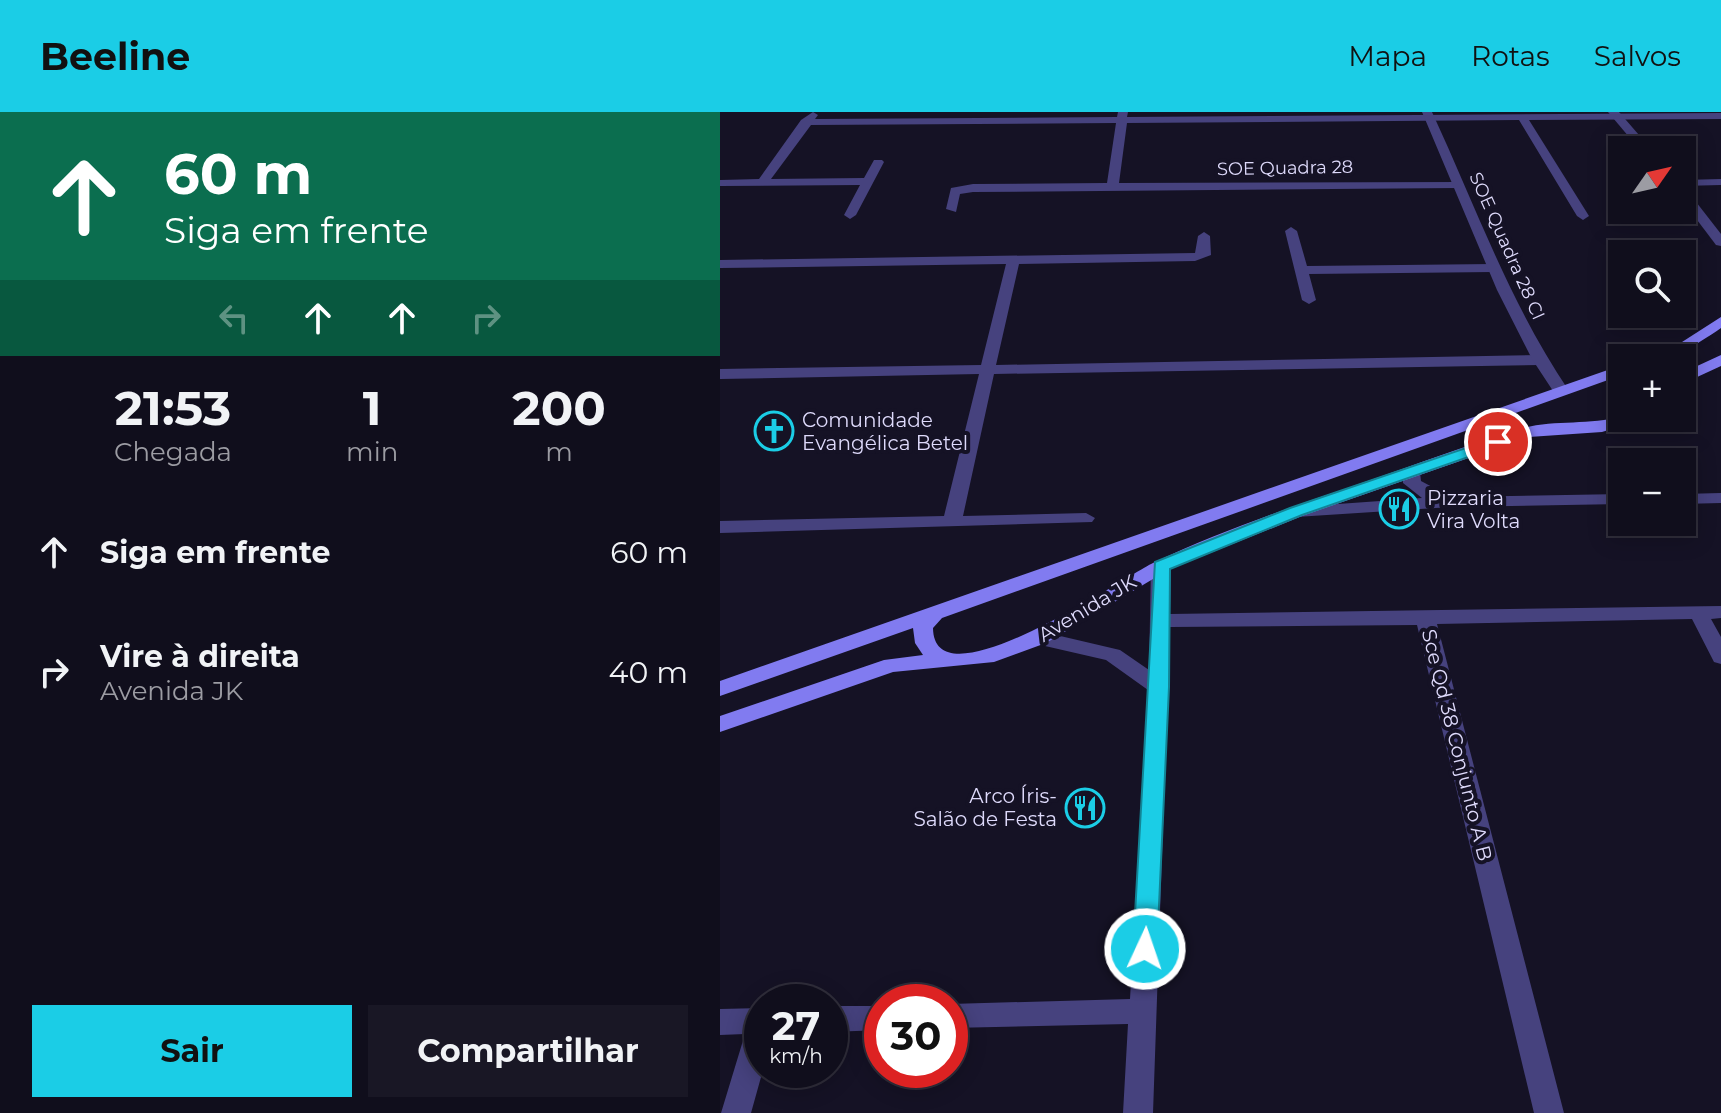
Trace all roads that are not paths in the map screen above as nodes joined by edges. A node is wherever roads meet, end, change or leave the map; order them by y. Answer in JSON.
{"nodes":[{"id":1,"x":816,"y":112,"type":"edge"},
{"id":2,"x":1615,"y":114,"type":"edge"},
{"id":3,"x":1428,"y":115,"type":"edge"},
{"id":4,"x":1521,"y":115,"type":"edge"},
{"id":5,"x":1123,"y":116,"type":"edge"},
{"id":6,"x":1721,"y":116,"type":"edge"},
{"id":7,"x":805,"y":122,"type":"junction"},
{"id":8,"x":1634,"y":136,"type":"edge"},
{"id":9,"x":878,"y":162,"type":"dead end"},
{"id":10,"x":865,"y":181,"type":"junction"},
{"id":11,"x":763,"y":182,"type":"junction"},
{"id":12,"x":1721,"y":182,"type":"edge"},
{"id":13,"x":720,"y":183,"type":"edge"},
{"id":14,"x":1696,"y":183,"type":"edge"},
{"id":15,"x":1459,"y":184,"type":"junction"},
{"id":16,"x":1112,"y":188,"type":"junction"},
{"id":17,"x":952,"y":209,"type":"dead end"},
{"id":18,"x":1696,"y":210,"type":"edge"},
{"id":19,"x":850,"y":215,"type":"dead end"},
{"id":20,"x":1583,"y":216,"type":"dead end"},
{"id":21,"x":1291,"y":231,"type":"dead end"},
{"id":22,"x":1204,"y":236,"type":"dead end"},
{"id":23,"x":1721,"y":242,"type":"edge"},
{"id":24,"x":1013,"y":261,"type":"junction"},
{"id":25,"x":720,"y":264,"type":"edge"},
{"id":26,"x":1493,"y":268,"type":"junction"},
{"id":27,"x":1301,"y":270,"type":"junction"},
{"id":28,"x":1309,"y":300,"type":"dead end"},
{"id":29,"x":1721,"y":321,"type":"edge"},
{"id":30,"x":1688,"y":344,"type":"edge"},
{"id":31,"x":1539,"y":360,"type":"junction"},
{"id":32,"x":1721,"y":360,"type":"edge"},
{"id":33,"x":987,"y":371,"type":"junction"},
{"id":34,"x":1696,"y":372,"type":"edge"},
{"id":35,"x":720,"y":374,"type":"edge"},
{"id":36,"x":1608,"y":375,"type":"edge"},
{"id":37,"x":1561,"y":391,"type":"junction"},
{"id":38,"x":1540,"y":400,"type":"junction"},
{"id":39,"x":1608,"y":425,"type":"edge"},
{"id":40,"x":1581,"y":429,"type":"junction"},
{"id":41,"x":1411,"y":472,"type":"junction"},
{"id":42,"x":1721,"y":498,"type":"edge"},
{"id":43,"x":1608,"y":499,"type":"edge"},
{"id":44,"x":1696,"y":499,"type":"edge"},
{"id":45,"x":1451,"y":502,"type":"junction"},
{"id":46,"x":1296,"y":512,"type":"junction"},
{"id":47,"x":1086,"y":518,"type":"dead end"},
{"id":48,"x":952,"y":522,"type":"junction"},
{"id":49,"x":720,"y":527,"type":"edge"},
{"id":50,"x":1161,"y":566,"type":"junction"},
{"id":51,"x":1710,"y":612,"type":"edge"},
{"id":52,"x":933,"y":616,"type":"junction"},
{"id":53,"x":1425,"y":618,"type":"junction"},
{"id":54,"x":1159,"y":621,"type":"junction"},
{"id":55,"x":1039,"y":638,"type":"junction"},
{"id":56,"x":1721,"y":657,"type":"edge"},
{"id":57,"x":946,"y":659,"type":"junction"},
{"id":58,"x":1159,"y":687,"type":"junction"},
{"id":59,"x":720,"y":689,"type":"edge"},
{"id":60,"x":720,"y":724,"type":"edge"},
{"id":61,"x":1142,"y":1011,"type":"junction"},
{"id":62,"x":968,"y":1016,"type":"edge"},
{"id":63,"x":720,"y":1022,"type":"edge"},
{"id":64,"x":744,"y":1023,"type":"edge"},
{"id":65,"x":744,"y":1085,"type":"edge"},
{"id":66,"x":736,"y":1113,"type":"edge"},
{"id":67,"x":1138,"y":1113,"type":"edge"},
{"id":68,"x":1549,"y":1113,"type":"edge"}],
"edges":[{"from":1,"to":7,"type":"street"},
{"from":2,"to":4,"type":"street"},
{"from":2,"to":6,"type":"street"},
{"from":2,"to":8,"type":"street"},
{"from":3,"to":4,"type":"street"},
{"from":3,"to":5,"type":"street"},
{"from":3,"to":15,"type":"street","name":"SOE Quadra 28 CI"},
{"from":4,"to":20,"type":"street"},
{"from":5,"to":7,"type":"street"},
{"from":5,"to":16,"type":"street"},
{"from":7,"to":11,"type":"street"},
{"from":9,"to":10,"type":"street"},
{"from":10,"to":11,"type":"street"},
{"from":10,"to":19,"type":"street"},
{"from":11,"to":13,"type":"street"},
{"from":12,"to":14,"type":"street"},
{"from":15,"to":16,"type":"street","name":"SOE Quadra 28"},
{"from":15,"to":26,"type":"street","name":"SOE Quadra 28 CI"},
{"from":16,"to":17,"type":"street","name":"SOE Quadra 28"},
{"from":18,"to":23,"type":"street"},
{"from":21,"to":27,"type":"street"},
{"from":22,"to":24,"type":"street"},
{"from":24,"to":25,"type":"street"},
{"from":24,"to":33,"type":"street"},
{"from":26,"to":27,"type":"street"},
{"from":26,"to":31,"type":"street","name":"SOE Quadra 28 CI"},
{"from":27,"to":28,"type":"street"},
{"from":29,"to":30,"type":"main road"},
{"from":31,"to":33,"type":"street"},
{"from":31,"to":37,"type":"street","name":"SOE Quadra 28 CI"},
{"from":32,"to":34,"type":"main road"},
{"from":33,"to":35,"type":"street"},
{"from":33,"to":48,"type":"street"},
{"from":36,"to":37,"type":"main road","name":"Avenida JK"},
{"from":37,"to":38,"type":"main road","name":"Avenida JK"},
{"from":38,"to":40,"type":"main road"},
{"from":38,"to":52,"type":"main road","name":"Avenida JK"},
{"from":39,"to":40,"type":"main road","name":"Avenida JK"},
{"from":40,"to":41,"type":"main road","name":"Avenida JK"},
{"from":41,"to":45,"type":"street"},
{"from":41,"to":46,"type":"main road","name":"Avenida JK"},
{"from":42,"to":44,"type":"street"},
{"from":43,"to":45,"type":"street"},
{"from":45,"to":46,"type":"street"},
{"from":46,"to":50,"type":"main road","name":"Avenida JK"},
{"from":47,"to":48,"type":"street"},
{"from":48,"to":49,"type":"street"},
{"from":50,"to":54,"type":"street"},
{"from":50,"to":55,"type":"main road","name":"Avenida JK"},
{"from":51,"to":53,"type":"street","name":"Sce Qd 38 Conjunto A B"},
{"from":51,"to":56,"type":"street"},
{"from":52,"to":57,"type":"main road"},
{"from":52,"to":59,"type":"main road","name":"Avenida JK"},
{"from":53,"to":54,"type":"street"},
{"from":53,"to":68,"type":"street","name":"Sce Qd 38 Conjunto A B"},
{"from":54,"to":58,"type":"street"},
{"from":55,"to":57,"type":"main road","name":"Avenida JK"},
{"from":55,"to":58,"type":"street"},
{"from":57,"to":60,"type":"main road","name":"Avenida JK"},
{"from":58,"to":61,"type":"street"},
{"from":61,"to":62,"type":"street"},
{"from":61,"to":67,"type":"street"},
{"from":63,"to":64,"type":"street"},
{"from":65,"to":66,"type":"street"}]}
